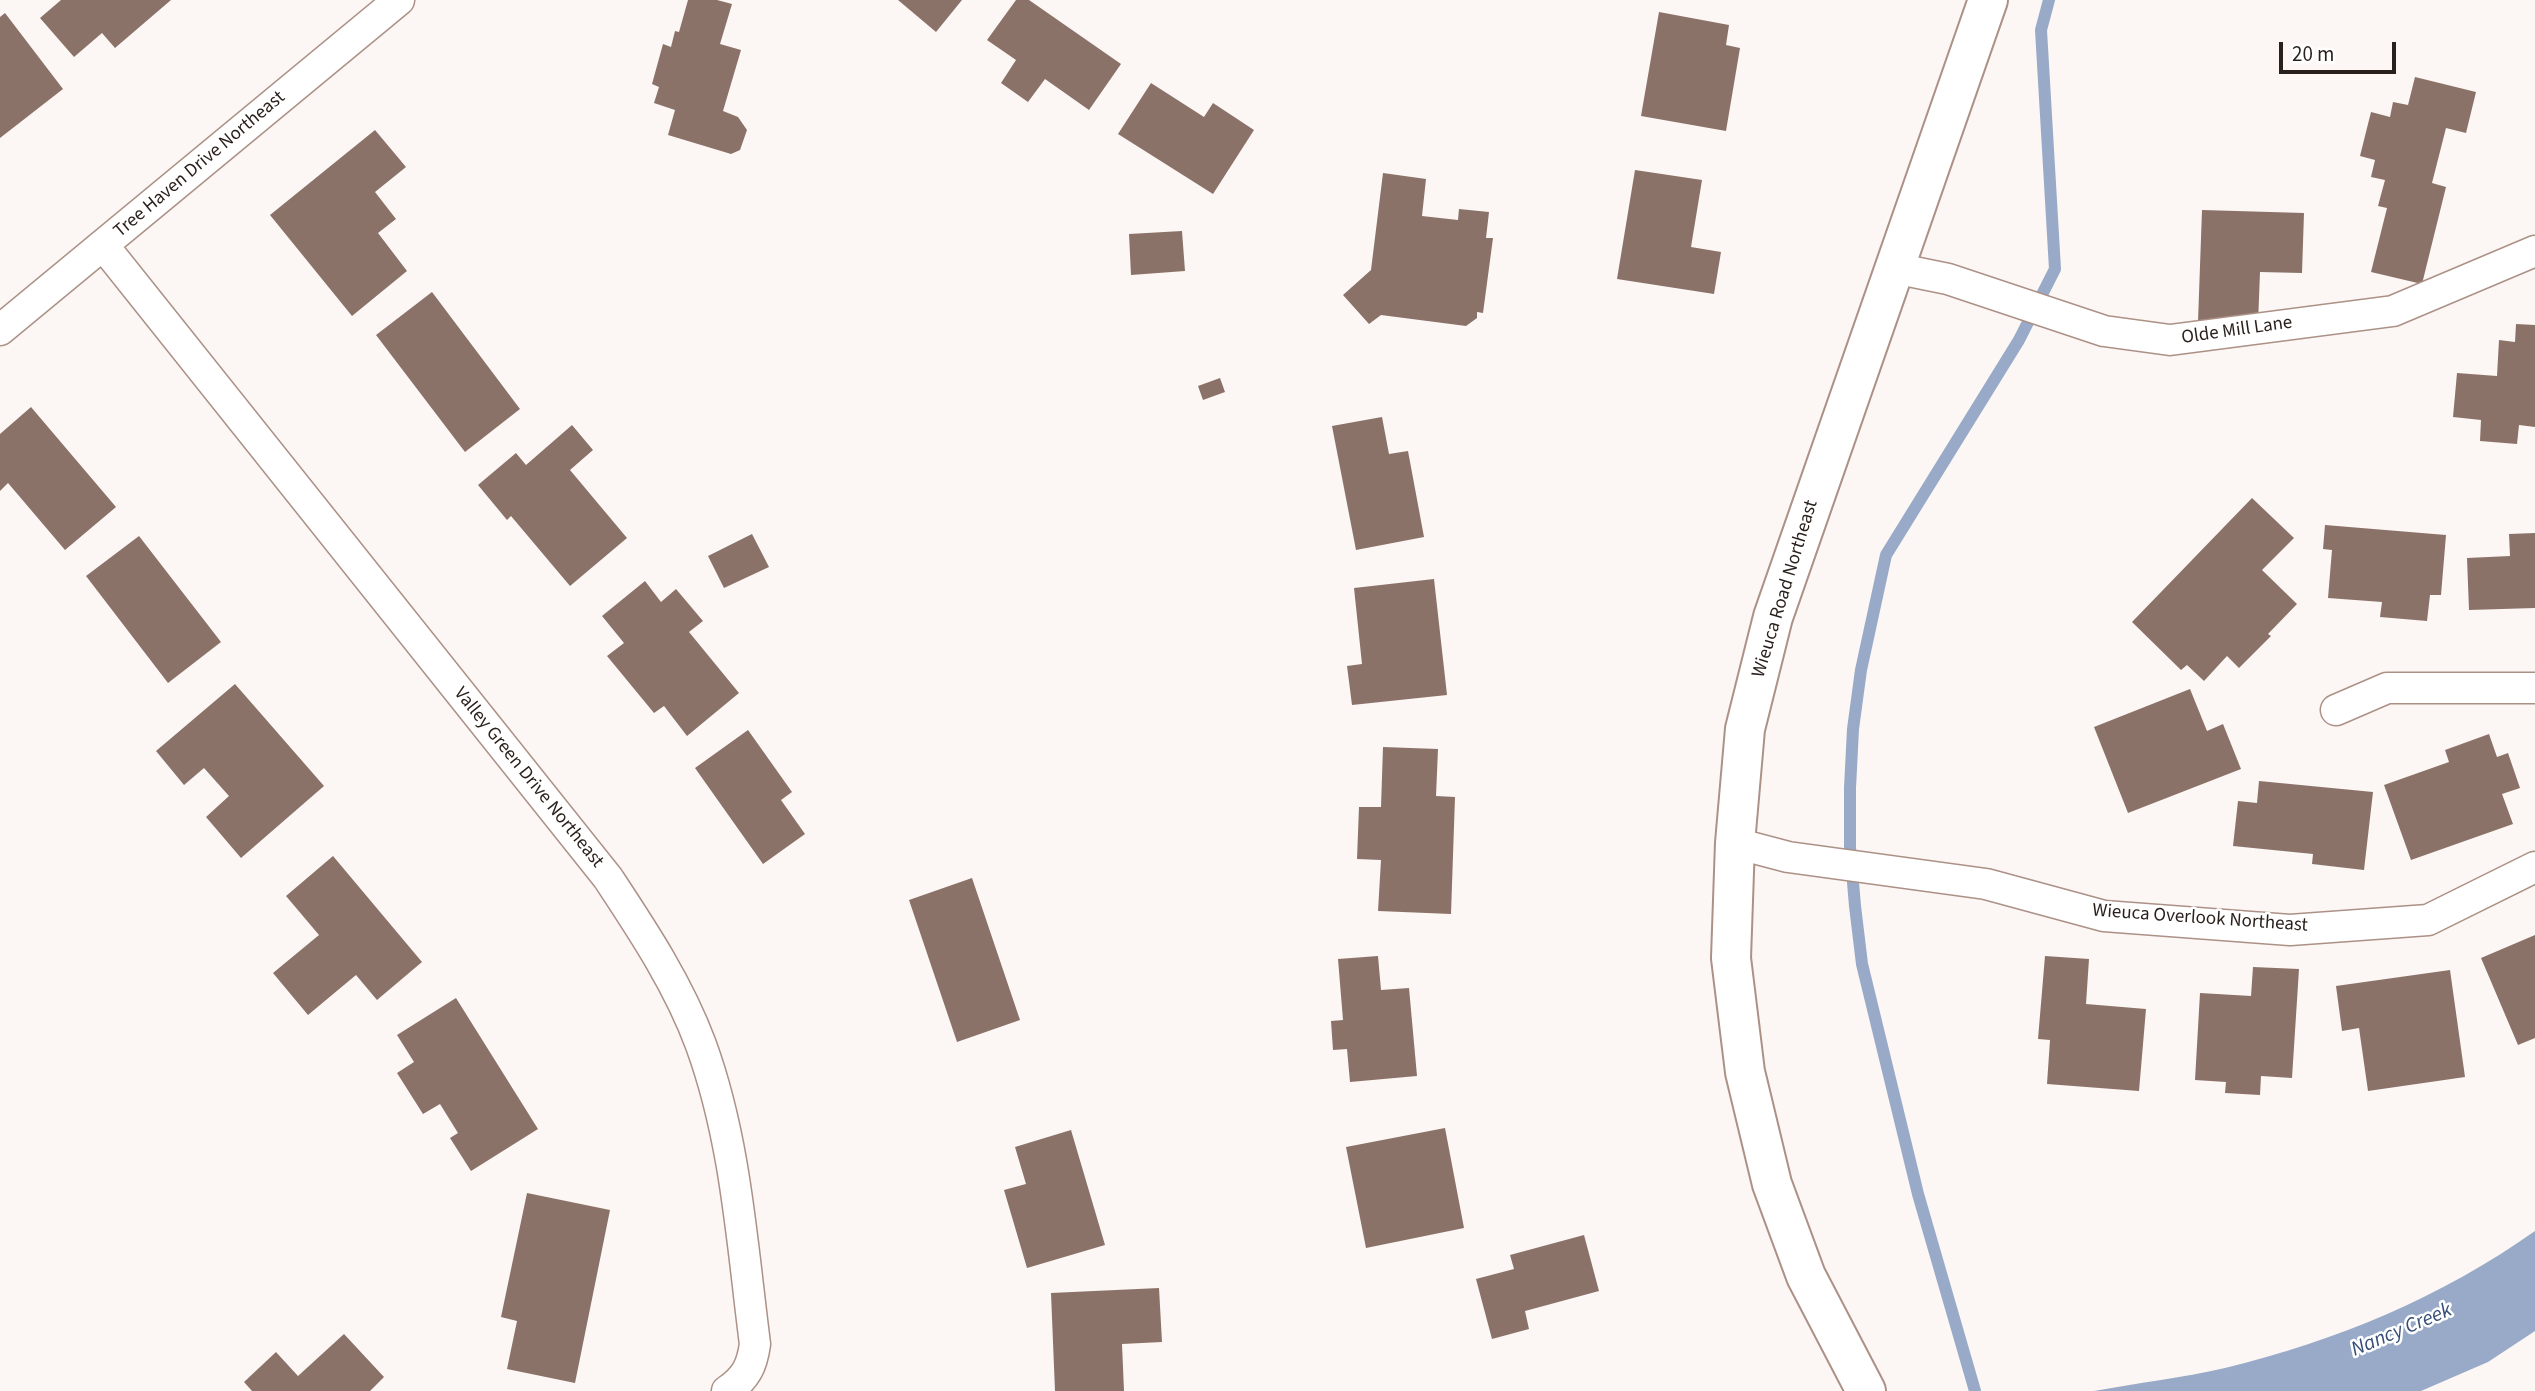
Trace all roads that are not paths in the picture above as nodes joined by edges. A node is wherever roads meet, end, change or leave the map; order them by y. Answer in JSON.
{"nodes":[{"id":1,"x":399,"y":0,"type":"edge"},
{"id":2,"x":1988,"y":0,"type":"edge"},
{"id":3,"x":103,"y":245,"type":"junction"},
{"id":4,"x":2535,"y":251,"type":"edge"},
{"id":5,"x":1894,"y":268,"type":"junction"},
{"id":6,"x":0,"y":330,"type":"edge"},
{"id":7,"x":2535,"y":688,"type":"edge"},
{"id":8,"x":2336,"y":710,"type":"dead end"},
{"id":9,"x":1735,"y":843,"type":"junction"},
{"id":10,"x":2535,"y":867,"type":"edge"},
{"id":11,"x":727,"y":1391,"type":"edge"},
{"id":12,"x":1866,"y":1391,"type":"edge"}],
"edges":[{"from":1,"to":3,"type":"street","name":"Tree Haven Drive Northeast"},
{"from":2,"to":5,"type":"street","name":"Wieuca Road Northeast"},
{"from":3,"to":6,"type":"street","name":"Tree Haven Drive Northeast"},
{"from":3,"to":11,"type":"street","name":"Valley Green Drive Northeast"},
{"from":4,"to":5,"type":"street","name":"Olde Mill Lane"},
{"from":5,"to":9,"type":"street","name":"Wieuca Road Northeast"},
{"from":7,"to":8,"type":"street"},
{"from":9,"to":10,"type":"street","name":"Wieuca Overlook Northeast"},
{"from":9,"to":12,"type":"street","name":"Wieuca Road Northeast"}]}
